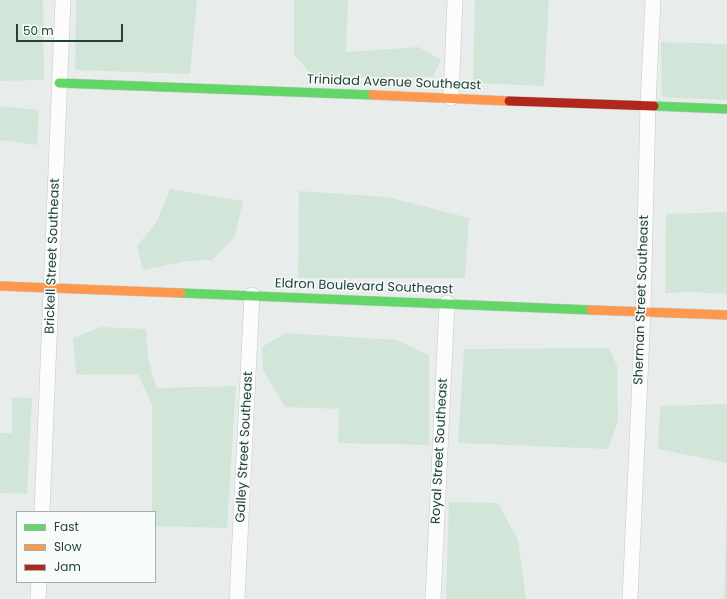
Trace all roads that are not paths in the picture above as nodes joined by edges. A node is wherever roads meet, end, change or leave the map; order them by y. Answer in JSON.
{"nodes":[{"id":1,"x":63,"y":0,"type":"edge"},
{"id":2,"x":455,"y":0,"type":"edge"},
{"id":3,"x":653,"y":0,"type":"edge"},
{"id":4,"x":59,"y":83,"type":"junction"},
{"id":5,"x":451,"y":98,"type":"junction"},
{"id":6,"x":648,"y":105,"type":"junction"},
{"id":7,"x":727,"y":109,"type":"edge"},
{"id":8,"x":0,"y":286,"type":"edge"},
{"id":9,"x":53,"y":287,"type":"junction"},
{"id":10,"x":252,"y":296,"type":"junction"},
{"id":11,"x":447,"y":303,"type":"junction"},
{"id":12,"x":643,"y":311,"type":"junction"},
{"id":13,"x":727,"y":315,"type":"edge"},
{"id":14,"x":42,"y":511,"type":"edge"},
{"id":15,"x":39,"y":583,"type":"edge"},
{"id":16,"x":38,"y":599,"type":"edge"},
{"id":17,"x":237,"y":599,"type":"edge"},
{"id":18,"x":433,"y":599,"type":"edge"},
{"id":19,"x":630,"y":599,"type":"edge"}],
"edges":[{"from":1,"to":4,"type":"street","name":"Brickell Street Southeast"},
{"from":2,"to":5,"type":"street"},
{"from":3,"to":6,"type":"street","name":"Sherman Street Southeast"},
{"from":4,"to":5,"type":"street","name":"Trinidad Avenue Southeast"},
{"from":4,"to":9,"type":"street","name":"Brickell Street Southeast"},
{"from":5,"to":6,"type":"street","name":"Trinidad Avenue Southeast"},
{"from":6,"to":7,"type":"street","name":"Trinidad Avenue Southeast"},
{"from":6,"to":12,"type":"street","name":"Sherman Street Southeast"},
{"from":8,"to":9,"type":"street","name":"Eldron Boulevard Southeast"},
{"from":9,"to":10,"type":"street","name":"Eldron Boulevard Southeast"},
{"from":9,"to":14,"type":"street","name":"Brickell Street Southeast"},
{"from":10,"to":11,"type":"street","name":"Eldron Boulevard Southeast"},
{"from":10,"to":17,"type":"street","name":"Galley Street Southeast"},
{"from":11,"to":12,"type":"street","name":"Eldron Boulevard Southeast"},
{"from":11,"to":18,"type":"street","name":"Royal Street Southeast"},
{"from":12,"to":13,"type":"street","name":"Eldron Boulevard Southeast"},
{"from":12,"to":19,"type":"street","name":"Sherman Street Southeast"},
{"from":15,"to":16,"type":"street"}]}
